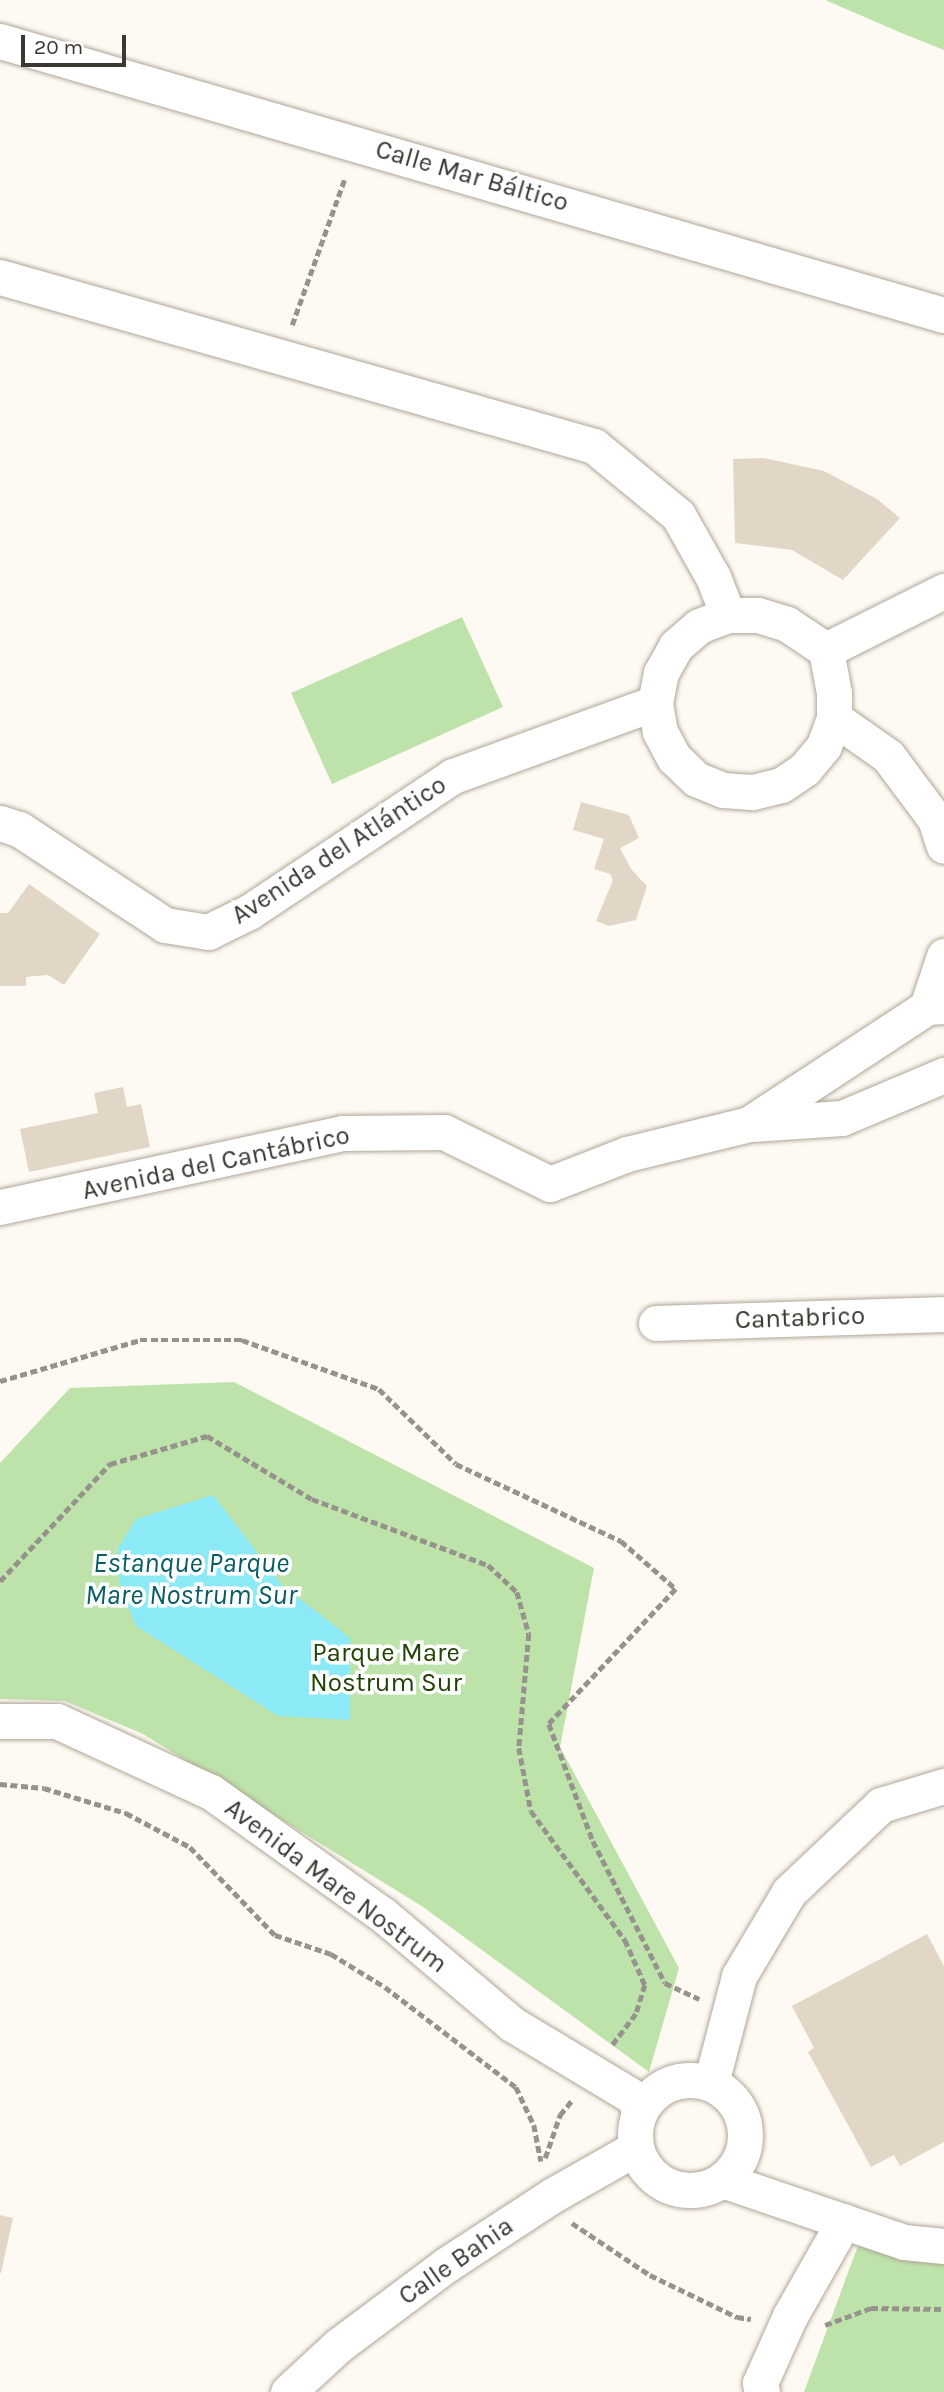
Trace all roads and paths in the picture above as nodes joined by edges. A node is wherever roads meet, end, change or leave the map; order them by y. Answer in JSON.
{"nodes":[{"id":1,"x":0,"y":41,"type":"edge"},
{"id":2,"x":346,"y":176,"type":"dead end"},
{"id":3,"x":0,"y":277,"type":"edge"},
{"id":4,"x":944,"y":315,"type":"edge"},
{"id":5,"x":281,"y":355,"type":"junction"},
{"id":6,"x":944,"y":591,"type":"edge"},
{"id":7,"x":728,"y":615,"type":"junction"},
{"id":8,"x":826,"y":649,"type":"junction"},
{"id":9,"x":655,"y":703,"type":"junction"},
{"id":10,"x":834,"y":718,"type":"junction"},
{"id":11,"x":0,"y":823,"type":"edge"},
{"id":12,"x":944,"y":846,"type":"edge"},
{"id":13,"x":944,"y":956,"type":"edge"},
{"id":14,"x":935,"y":1007,"type":"edge"},
{"id":15,"x":944,"y":1075,"type":"edge"},
{"id":16,"x":749,"y":1124,"type":"junction"},
{"id":17,"x":0,"y":1207,"type":"edge"},
{"id":18,"x":944,"y":1314,"type":"edge"},
{"id":19,"x":656,"y":1323,"type":"dead end"},
{"id":20,"x":0,"y":1381,"type":"edge"},
{"id":21,"x":0,"y":1581,"type":"edge"},
{"id":22,"x":0,"y":1721,"type":"edge"},
{"id":23,"x":0,"y":1784,"type":"edge"},
{"id":24,"x":944,"y":1786,"type":"edge"},
{"id":25,"x":728,"y":2013,"type":"junction"},
{"id":26,"x":592,"y":2073,"type":"junction"},
{"id":27,"x":711,"y":2083,"type":"junction"},
{"id":28,"x":639,"y":2113,"type":"junction"},
{"id":29,"x":636,"y":2148,"type":"junction"},
{"id":30,"x":547,"y":2180,"type":"junction"},
{"id":31,"x":722,"y":2180,"type":"junction"},
{"id":32,"x":844,"y":2221,"type":"junction"},
{"id":33,"x":944,"y":2246,"type":"edge"},
{"id":34,"x":944,"y":2309,"type":"edge"},
{"id":35,"x":786,"y":2324,"type":"junction"},
{"id":36,"x":288,"y":2392,"type":"edge"},
{"id":37,"x":762,"y":2392,"type":"edge"}],
"edges":[{"from":1,"to":4,"type":"street","name":"Calle Mar Báltico"},
{"from":2,"to":5,"type":"path"},
{"from":3,"to":5,"type":"street"},
{"from":5,"to":7,"type":"street"},
{"from":6,"to":8,"type":"street"},
{"from":7,"to":8,"type":"street"},
{"from":7,"to":9,"type":"street"},
{"from":8,"to":10,"type":"street"},
{"from":9,"to":10,"type":"street"},
{"from":9,"to":11,"type":"street","name":"Avenida del Atlántico"},
{"from":10,"to":12,"type":"street"},
{"from":13,"to":14,"type":"street"},
{"from":14,"to":16,"type":"street","name":"Avenida del Cantábrico"},
{"from":15,"to":16,"type":"street","name":"Avenida del Cantábrico"},
{"from":16,"to":17,"type":"street","name":"Avenida del Cantábrico"},
{"from":18,"to":19,"type":"street","name":"Cantabrico"},
{"from":20,"to":25,"type":"path"},
{"from":21,"to":26,"type":"path"},
{"from":22,"to":26,"type":"street","name":"Avenida Mare Nostrum"},
{"from":23,"to":30,"type":"path"},
{"from":24,"to":25,"type":"street"},
{"from":25,"to":27,"type":"street"},
{"from":26,"to":28,"type":"street","name":"Avenida Mare Nostrum"},
{"from":26,"to":30,"type":"path"},
{"from":27,"to":28,"type":"street"},
{"from":27,"to":31,"type":"street"},
{"from":28,"to":29,"type":"street"},
{"from":29,"to":30,"type":"street","name":"Calle Bahia"},
{"from":29,"to":31,"type":"street"},
{"from":30,"to":35,"type":"path"},
{"from":30,"to":36,"type":"street","name":"Calle Bahia"},
{"from":31,"to":32,"type":"street"},
{"from":32,"to":33,"type":"street"},
{"from":32,"to":35,"type":"street"},
{"from":34,"to":35,"type":"path"},
{"from":35,"to":37,"type":"street"}]}
